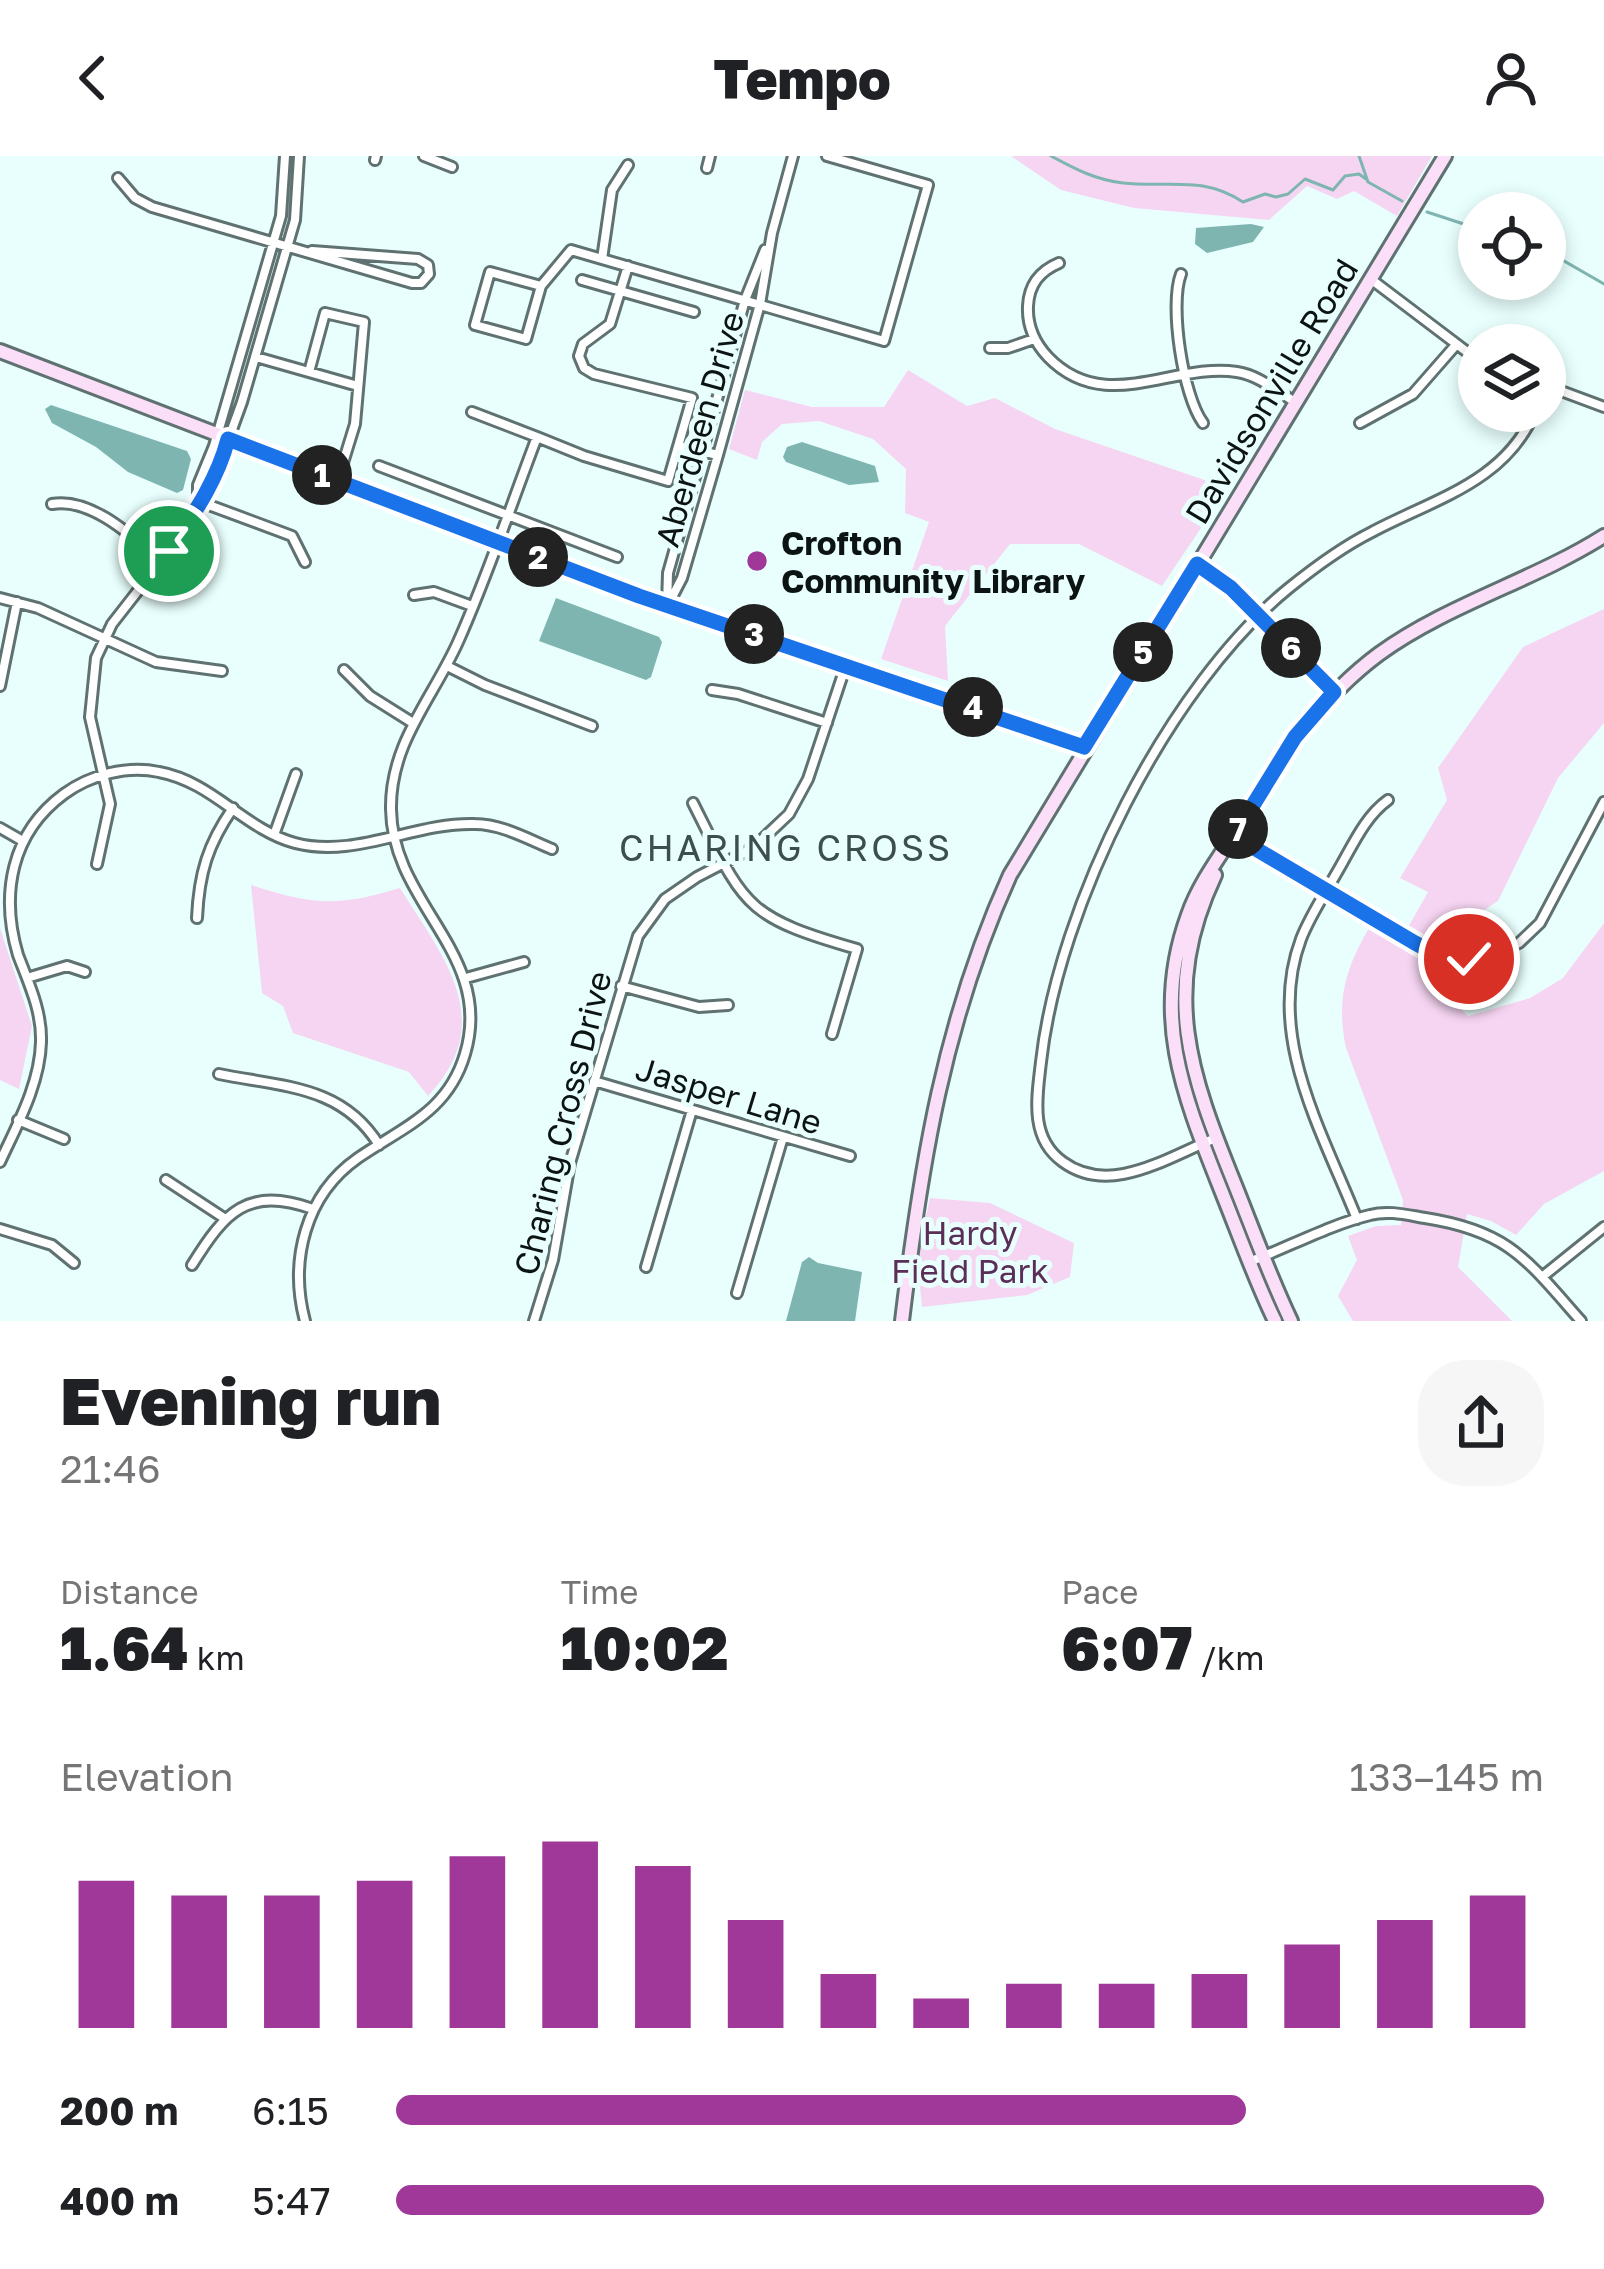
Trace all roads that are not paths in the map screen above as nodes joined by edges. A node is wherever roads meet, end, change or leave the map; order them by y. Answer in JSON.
{"nodes":[{"id":1,"x":285,"y":156,"type":"edge"},
{"id":2,"x":298,"y":156,"type":"edge"},
{"id":3,"x":424,"y":156,"type":"edge"},
{"id":4,"x":710,"y":156,"type":"edge"},
{"id":5,"x":793,"y":156,"type":"edge"},
{"id":6,"x":827,"y":156,"type":"edge"},
{"id":7,"x":1445,"y":156,"type":"edge"},
{"id":8,"x":628,"y":165,"type":"dead end"},
{"id":9,"x":452,"y":167,"type":"dead end"},
{"id":10,"x":707,"y":168,"type":"dead end"},
{"id":11,"x":118,"y":178,"type":"dead end"},
{"id":12,"x":772,"y":233,"type":"junction"},
{"id":13,"x":273,"y":242,"type":"junction"},
{"id":14,"x":288,"y":247,"type":"junction"},
{"id":15,"x":312,"y":251,"type":"junction"},
{"id":16,"x":602,"y":259,"type":"junction"},
{"id":17,"x":1058,"y":263,"type":"dead end"},
{"id":18,"x":628,"y":266,"type":"junction"},
{"id":19,"x":1181,"y":274,"type":"dead end"},
{"id":20,"x":582,"y":280,"type":"dead end"},
{"id":21,"x":1370,"y":280,"type":"junction"},
{"id":22,"x":541,"y":286,"type":"junction"},
{"id":23,"x":622,"y":291,"type":"junction"},
{"id":24,"x":746,"y":300,"type":"junction"},
{"id":25,"x":760,"y":304,"type":"junction"},
{"id":26,"x":694,"y":311,"type":"dead end"},
{"id":27,"x":1034,"y":339,"type":"junction"},
{"id":28,"x":1455,"y":346,"type":"junction"},
{"id":29,"x":990,"y":348,"type":"dead end"},
{"id":30,"x":1458,"y":348,"type":"edge"},
{"id":31,"x":0,"y":351,"type":"edge"},
{"id":32,"x":256,"y":357,"type":"junction"},
{"id":33,"x":309,"y":372,"type":"junction"},
{"id":34,"x":1186,"y":376,"type":"junction"},
{"id":35,"x":358,"y":386,"type":"junction"},
{"id":36,"x":1566,"y":393,"type":"edge"},
{"id":37,"x":1295,"y":402,"type":"junction"},
{"id":38,"x":1604,"y":406,"type":"edge"},
{"id":39,"x":472,"y":412,"type":"dead end"},
{"id":40,"x":1203,"y":423,"type":"dead end"},
{"id":41,"x":1360,"y":423,"type":"dead end"},
{"id":42,"x":1523,"y":432,"type":"edge"},
{"id":43,"x":222,"y":436,"type":"junction"},
{"id":44,"x":537,"y":437,"type":"junction"},
{"id":45,"x":679,"y":446,"type":"junction"},
{"id":46,"x":702,"y":452,"type":"junction"},
{"id":47,"x":718,"y":455,"type":"junction"},
{"id":48,"x":379,"y":466,"type":"dead end"},
{"id":49,"x":338,"y":481,"type":"junction"},
{"id":50,"x":198,"y":501,"type":"junction"},
{"id":51,"x":52,"y":504,"type":"dead end"},
{"id":52,"x":508,"y":515,"type":"junction"},
{"id":53,"x":1604,"y":536,"type":"edge"},
{"id":54,"x":498,"y":541,"type":"junction"},
{"id":55,"x":617,"y":557,"type":"dead end"},
{"id":56,"x":161,"y":561,"type":"junction"},
{"id":57,"x":305,"y":562,"type":"dead end"},
{"id":58,"x":1197,"y":564,"type":"junction"},
{"id":59,"x":414,"y":595,"type":"dead end"},
{"id":60,"x":0,"y":598,"type":"edge"},
{"id":61,"x":17,"y":602,"type":"junction"},
{"id":62,"x":472,"y":606,"type":"junction"},
{"id":63,"x":667,"y":606,"type":"junction"},
{"id":64,"x":1258,"y":615,"type":"junction"},
{"id":65,"x":104,"y":637,"type":"junction"},
{"id":66,"x":847,"y":664,"type":"junction"},
{"id":67,"x":446,"y":666,"type":"junction"},
{"id":68,"x":344,"y":670,"type":"dead end"},
{"id":69,"x":222,"y":671,"type":"dead end"},
{"id":70,"x":0,"y":686,"type":"edge"},
{"id":71,"x":712,"y":691,"type":"dead end"},
{"id":72,"x":1334,"y":692,"type":"junction"},
{"id":73,"x":413,"y":723,"type":"junction"},
{"id":74,"x":827,"y":723,"type":"junction"},
{"id":75,"x":592,"y":726,"type":"dead end"},
{"id":76,"x":1084,"y":747,"type":"junction"},
{"id":77,"x":104,"y":774,"type":"junction"},
{"id":78,"x":296,"y":774,"type":"dead end"},
{"id":79,"x":1388,"y":800,"type":"dead end"},
{"id":80,"x":1604,"y":802,"type":"edge"},
{"id":81,"x":693,"y":803,"type":"dead end"},
{"id":82,"x":233,"y":808,"type":"junction"},
{"id":83,"x":0,"y":828,"type":"edge"},
{"id":84,"x":274,"y":836,"type":"junction"},
{"id":85,"x":1234,"y":836,"type":"junction"},
{"id":86,"x":394,"y":838,"type":"junction"},
{"id":87,"x":21,"y":840,"type":"junction"},
{"id":88,"x":552,"y":849,"type":"dead end"},
{"id":89,"x":97,"y":863,"type":"dead end"},
{"id":90,"x":724,"y":864,"type":"junction"},
{"id":91,"x":1327,"y":890,"type":"junction"},
{"id":92,"x":197,"y":918,"type":"dead end"},
{"id":93,"x":524,"y":962,"type":"dead end"},
{"id":94,"x":85,"y":973,"type":"dead end"},
{"id":95,"x":28,"y":978,"type":"junction"},
{"id":96,"x":466,"y":978,"type":"junction"},
{"id":97,"x":621,"y":986,"type":"junction"},
{"id":98,"x":728,"y":1005,"type":"dead end"},
{"id":99,"x":832,"y":1034,"type":"dead end"},
{"id":100,"x":219,"y":1074,"type":"dead end"},
{"id":101,"x":594,"y":1081,"type":"junction"},
{"id":102,"x":692,"y":1110,"type":"junction"},
{"id":103,"x":19,"y":1120,"type":"junction"},
{"id":104,"x":783,"y":1136,"type":"junction"},
{"id":105,"x":64,"y":1139,"type":"dead end"},
{"id":106,"x":1209,"y":1141,"type":"junction"},
{"id":107,"x":379,"y":1145,"type":"junction"},
{"id":108,"x":850,"y":1156,"type":"dead end"},
{"id":109,"x":0,"y":1162,"type":"edge"},
{"id":110,"x":166,"y":1180,"type":"dead end"},
{"id":111,"x":313,"y":1209,"type":"junction"},
{"id":112,"x":224,"y":1218,"type":"junction"},
{"id":113,"x":1357,"y":1219,"type":"junction"},
{"id":114,"x":1604,"y":1227,"type":"edge"},
{"id":115,"x":0,"y":1229,"type":"edge"},
{"id":116,"x":1256,"y":1259,"type":"junction"},
{"id":117,"x":74,"y":1263,"type":"dead end"},
{"id":118,"x":192,"y":1265,"type":"dead end"},
{"id":119,"x":646,"y":1267,"type":"dead end"},
{"id":120,"x":1542,"y":1277,"type":"junction"},
{"id":121,"x":737,"y":1293,"type":"dead end"},
{"id":122,"x":305,"y":1321,"type":"edge"},
{"id":123,"x":534,"y":1321,"type":"edge"},
{"id":124,"x":902,"y":1321,"type":"edge"},
{"id":125,"x":1275,"y":1321,"type":"edge"},
{"id":126,"x":1291,"y":1321,"type":"edge"},
{"id":127,"x":1581,"y":1321,"type":"edge"}],
"edges":[{"from":1,"to":13,"type":"street"},
{"from":2,"to":14,"type":"street"},
{"from":3,"to":9,"type":"street"},
{"from":4,"to":10,"type":"street"},
{"from":5,"to":12,"type":"street","name":"Aberdeen Drive"},
{"from":6,"to":25,"type":"street"},
{"from":7,"to":21,"type":"street","name":"Davidsonville Road"},
{"from":8,"to":16,"type":"street"},
{"from":11,"to":13,"type":"street"},
{"from":12,"to":24,"type":"street","name":"Aberdeen Drive"},
{"from":12,"to":25,"type":"street","name":"Aberdeen Drive"},
{"from":13,"to":14,"type":"street"},
{"from":13,"to":43,"type":"street"},
{"from":14,"to":15,"type":"street"},
{"from":14,"to":32,"type":"street"},
{"from":15,"to":15,"type":"street"},
{"from":16,"to":18,"type":"street"},
{"from":16,"to":22,"type":"street"},
{"from":17,"to":27,"type":"street"},
{"from":18,"to":23,"type":"street"},
{"from":18,"to":24,"type":"street"},
{"from":19,"to":34,"type":"street"},
{"from":20,"to":23,"type":"street"},
{"from":21,"to":28,"type":"street"},
{"from":21,"to":37,"type":"street","name":"Davidsonville Road"},
{"from":22,"to":22,"type":"street"},
{"from":23,"to":26,"type":"street"},
{"from":23,"to":45,"type":"street"},
{"from":24,"to":25,"type":"street"},
{"from":24,"to":46,"type":"street","name":"Aberdeen Drive"},
{"from":25,"to":47,"type":"street","name":"Aberdeen Drive"},
{"from":27,"to":29,"type":"street"},
{"from":27,"to":34,"type":"street"},
{"from":28,"to":30,"type":"street"},
{"from":28,"to":41,"type":"street"},
{"from":31,"to":43,"type":"street"},
{"from":32,"to":33,"type":"street"},
{"from":32,"to":43,"type":"street"},
{"from":33,"to":35,"type":"street"},
{"from":33,"to":35,"type":"street"},
{"from":34,"to":37,"type":"street"},
{"from":34,"to":40,"type":"street"},
{"from":35,"to":49,"type":"street"},
{"from":36,"to":38,"type":"street"},
{"from":37,"to":58,"type":"street","name":"Davidsonville Road"},
{"from":39,"to":44,"type":"street"},
{"from":42,"to":64,"type":"street"},
{"from":43,"to":49,"type":"street"},
{"from":43,"to":50,"type":"street"},
{"from":44,"to":45,"type":"street"},
{"from":44,"to":52,"type":"street"},
{"from":45,"to":46,"type":"street"},
{"from":46,"to":47,"type":"street"},
{"from":46,"to":63,"type":"street","name":"Aberdeen Drive"},
{"from":47,"to":63,"type":"street","name":"Aberdeen Drive"},
{"from":48,"to":52,"type":"street"},
{"from":49,"to":54,"type":"street"},
{"from":50,"to":56,"type":"street"},
{"from":50,"to":57,"type":"street"},
{"from":51,"to":56,"type":"street"},
{"from":52,"to":54,"type":"street"},
{"from":52,"to":55,"type":"street"},
{"from":53,"to":72,"type":"street"},
{"from":54,"to":62,"type":"street"},
{"from":54,"to":63,"type":"street"},
{"from":56,"to":65,"type":"street"},
{"from":58,"to":64,"type":"street"},
{"from":58,"to":76,"type":"street","name":"Davidsonville Road"},
{"from":59,"to":62,"type":"street"},
{"from":60,"to":61,"type":"street"},
{"from":61,"to":65,"type":"street"},
{"from":61,"to":70,"type":"street"},
{"from":62,"to":67,"type":"street"},
{"from":63,"to":66,"type":"street"},
{"from":64,"to":72,"type":"street"},
{"from":64,"to":106,"type":"street"},
{"from":65,"to":69,"type":"street"},
{"from":65,"to":77,"type":"street"},
{"from":66,"to":74,"type":"street","name":"Charing Cross Drive"},
{"from":66,"to":76,"type":"street"},
{"from":67,"to":73,"type":"street"},
{"from":67,"to":75,"type":"street"},
{"from":68,"to":73,"type":"street"},
{"from":71,"to":74,"type":"street"},
{"from":72,"to":85,"type":"street"},
{"from":73,"to":86,"type":"street"},
{"from":74,"to":90,"type":"street","name":"Charing Cross Drive"},
{"from":76,"to":124,"type":"street","name":"Davidsonville Road"},
{"from":77,"to":82,"type":"street"},
{"from":77,"to":87,"type":"street"},
{"from":77,"to":89,"type":"street"},
{"from":78,"to":84,"type":"street"},
{"from":79,"to":91,"type":"street"},
{"from":80,"to":91,"type":"street"},
{"from":81,"to":90,"type":"street"},
{"from":82,"to":84,"type":"street"},
{"from":82,"to":92,"type":"street"},
{"from":83,"to":87,"type":"street"},
{"from":84,"to":86,"type":"street"},
{"from":85,"to":91,"type":"street"},
{"from":85,"to":106,"type":"street"},
{"from":86,"to":88,"type":"street"},
{"from":86,"to":96,"type":"street"},
{"from":87,"to":95,"type":"street"},
{"from":90,"to":97,"type":"street","name":"Charing Cross Drive"},
{"from":90,"to":99,"type":"street"},
{"from":91,"to":113,"type":"street"},
{"from":93,"to":96,"type":"street"},
{"from":94,"to":95,"type":"street"},
{"from":95,"to":103,"type":"street"},
{"from":96,"to":107,"type":"street"},
{"from":97,"to":98,"type":"street"},
{"from":97,"to":101,"type":"street","name":"Charing Cross Drive"},
{"from":100,"to":107,"type":"street"},
{"from":101,"to":102,"type":"street","name":"Jasper Lane"},
{"from":101,"to":123,"type":"street","name":"Charing Cross Drive"},
{"from":102,"to":104,"type":"street","name":"Jasper Lane"},
{"from":102,"to":119,"type":"street"},
{"from":103,"to":105,"type":"street"},
{"from":103,"to":109,"type":"street"},
{"from":104,"to":108,"type":"street","name":"Jasper Lane"},
{"from":104,"to":121,"type":"street"},
{"from":106,"to":116,"type":"street"},
{"from":107,"to":111,"type":"street"},
{"from":110,"to":112,"type":"street"},
{"from":111,"to":112,"type":"street"},
{"from":111,"to":122,"type":"street"},
{"from":112,"to":118,"type":"street"},
{"from":113,"to":116,"type":"street"},
{"from":113,"to":120,"type":"street"},
{"from":114,"to":120,"type":"street"},
{"from":115,"to":117,"type":"street"},
{"from":116,"to":125,"type":"street"},
{"from":116,"to":126,"type":"street"},
{"from":120,"to":127,"type":"street"}]}
